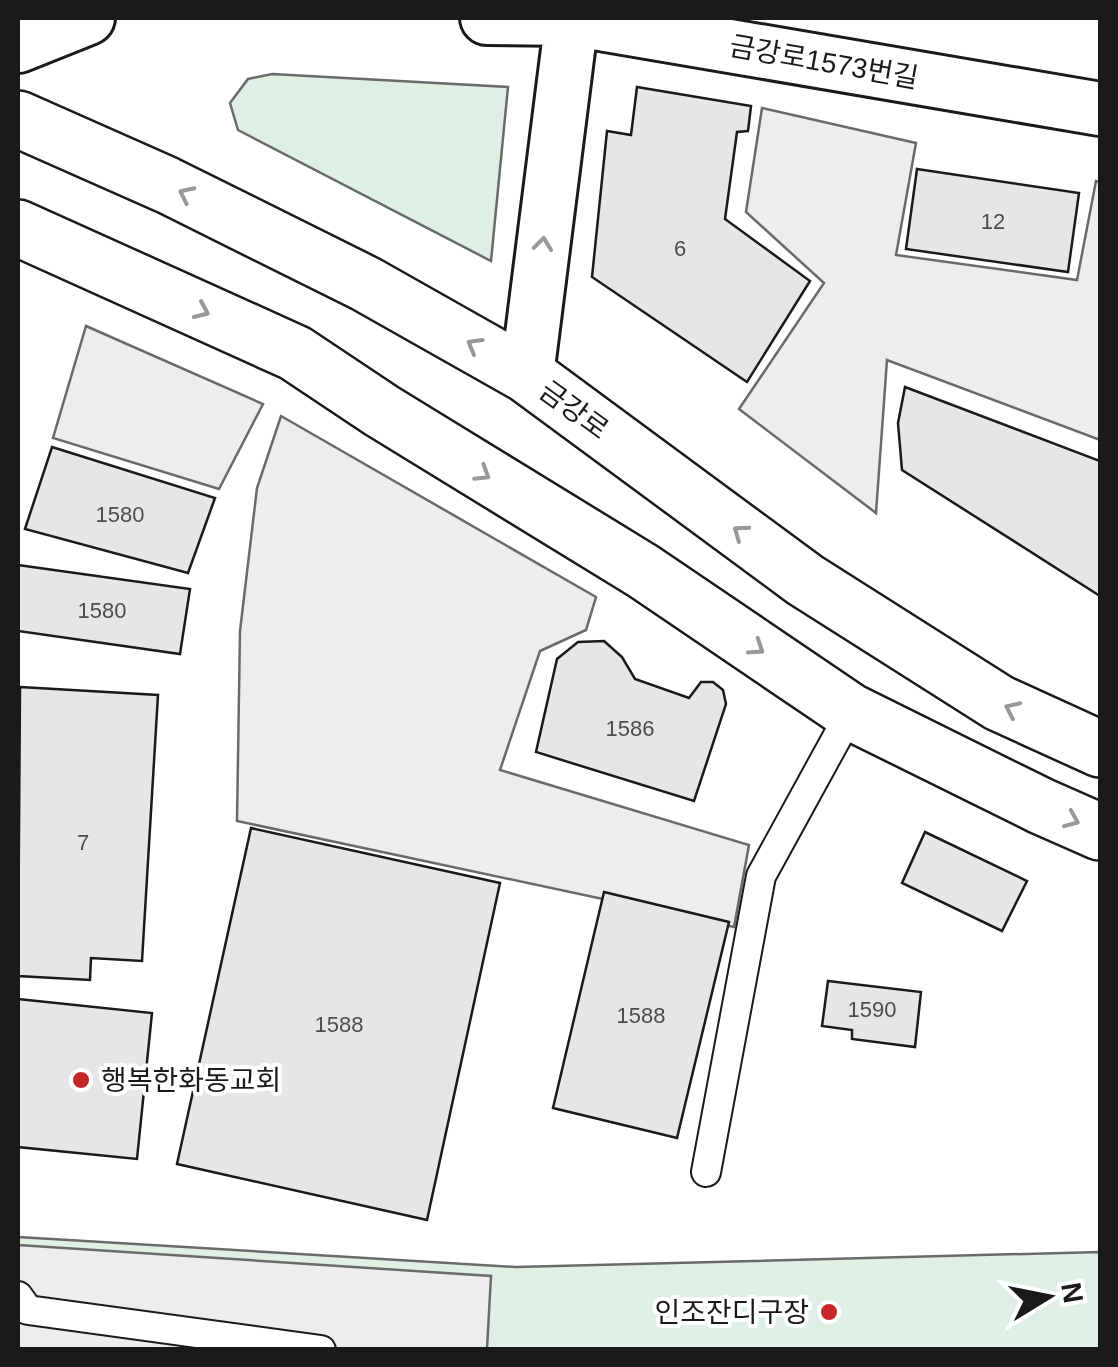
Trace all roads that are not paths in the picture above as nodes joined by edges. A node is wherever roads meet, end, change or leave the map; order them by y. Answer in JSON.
{"nodes":[{"id":1,"x":88,"y":18,"type":"edge"},
{"id":2,"x":487,"y":18,"type":"edge"},
{"id":3,"x":571,"y":18,"type":"edge"},
{"id":4,"x":18,"y":46,"type":"edge"},
{"id":5,"x":1100,"y":110,"type":"edge"},
{"id":6,"x":18,"y":119,"type":"edge"},
{"id":7,"x":18,"y":228,"type":"edge"},
{"id":8,"x":527,"y":376,"type":"junction"},
{"id":9,"x":851,"y":712,"type":"junction"},
{"id":10,"x":1100,"y":749,"type":"edge"},
{"id":11,"x":1100,"y":832,"type":"edge"},
{"id":12,"x":706,"y":1172,"type":"dead end"},
{"id":13,"x":18,"y":1296,"type":"edge"},
{"id":14,"x":321,"y":1350,"type":"edge"}],
"edges":[{"from":1,"to":4,"type":"street"},
{"from":2,"to":3,"type":"street","name":"금강로1573번길"},
{"from":3,"to":5,"type":"street","name":"금강로1573번길"},
{"from":8,"to":3,"type":"street","one_way":true},
{"from":8,"to":6,"type":"main road","name":"금강로","one_way":true},
{"from":7,"to":9,"type":"main road","one_way":true},
{"from":10,"to":8,"type":"main road","name":"금강로","one_way":true},
{"from":9,"to":11,"type":"main road","one_way":true},
{"from":9,"to":12,"type":"lane"},
{"from":13,"to":14,"type":"lane"}]}
